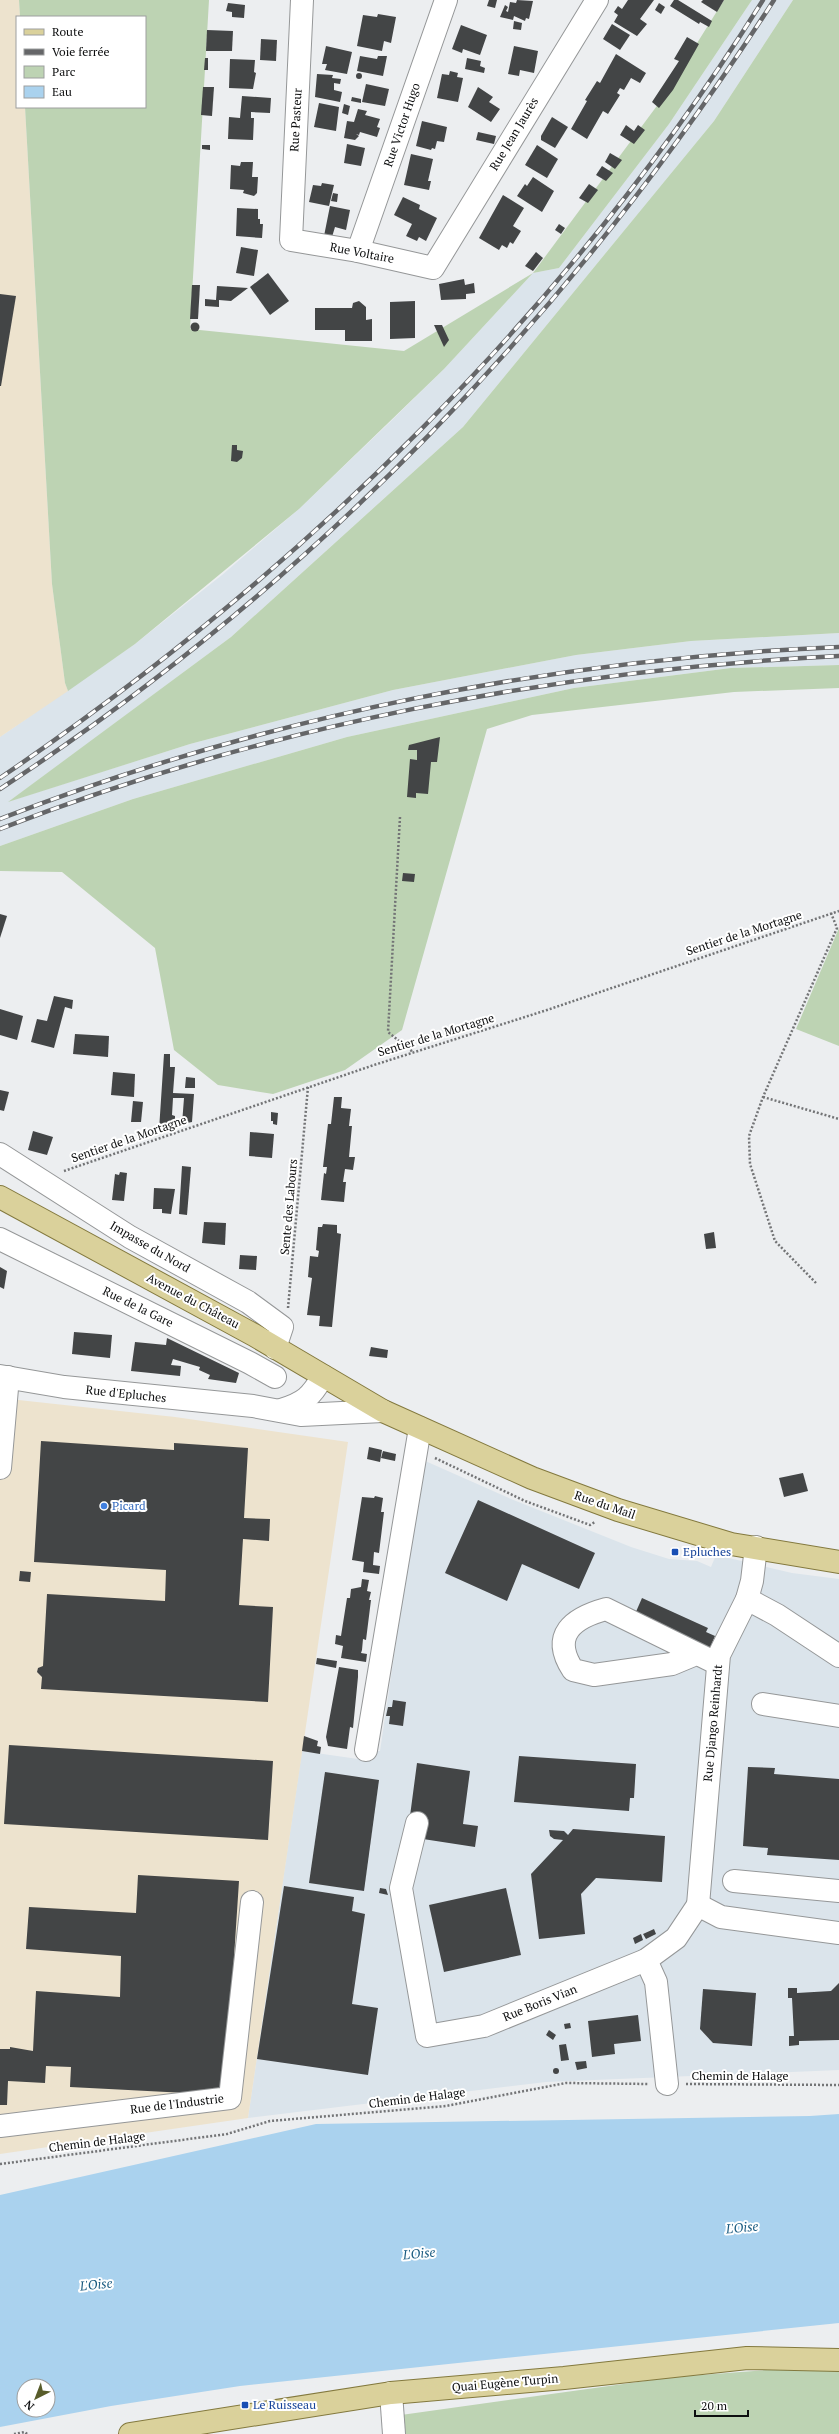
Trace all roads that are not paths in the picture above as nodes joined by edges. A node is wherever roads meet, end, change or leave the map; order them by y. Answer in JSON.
{"nodes":[{"id":1,"x":302,"y":0,"type":"edge"},
{"id":2,"x":446,"y":0,"type":"edge"},
{"id":3,"x":597,"y":0,"type":"edge"},
{"id":4,"x":291,"y":240,"type":"joint"},
{"id":5,"x":358,"y":251,"type":"junction"},
{"id":6,"x":432,"y":268,"type":"joint"},
{"id":7,"x":0,"y":1154,"type":"edge"},
{"id":8,"x":0,"y":1197,"type":"edge"},
{"id":9,"x":0,"y":1239,"type":"edge"},
{"id":10,"x":282,"y":1352,"type":"junction"},
{"id":11,"x":324,"y":1376,"type":"junction"},
{"id":12,"x":4,"y":1377,"type":"edge"},
{"id":13,"x":275,"y":1378,"type":"junction"},
{"id":14,"x":253,"y":1406,"type":"junction"},
{"id":15,"x":280,"y":1410,"type":"junction"},
{"id":16,"x":383,"y":1411,"type":"junction"},
{"id":17,"x":420,"y":1428,"type":"junction"},
{"id":18,"x":0,"y":1468,"type":"edge"},
{"id":19,"x":756,"y":1547,"type":"junction"},
{"id":20,"x":839,"y":1562,"type":"edge"},
{"id":21,"x":747,"y":1599,"type":"junction"},
{"id":22,"x":696,"y":1654,"type":"junction"},
{"id":23,"x":839,"y":1656,"type":"edge"},
{"id":24,"x":718,"y":1664,"type":"junction"},
{"id":25,"x":762,"y":1704,"type":"dead end"},
{"id":26,"x":839,"y":1716,"type":"edge"},
{"id":27,"x":366,"y":1750,"type":"dead end"},
{"id":28,"x":417,"y":1823,"type":"dead end"},
{"id":29,"x":734,"y":1881,"type":"dead end"},
{"id":30,"x":839,"y":1891,"type":"edge"},
{"id":31,"x":252,"y":1902,"type":"dead end"},
{"id":32,"x":698,"y":1905,"type":"junction"},
{"id":33,"x":839,"y":1933,"type":"edge"},
{"id":34,"x":646,"y":1960,"type":"junction"},
{"id":35,"x":667,"y":2084,"type":"road end"},
{"id":36,"x":0,"y":2126,"type":"edge"},
{"id":37,"x":839,"y":2360,"type":"edge"},
{"id":38,"x":391,"y":2393,"type":"junction"},
{"id":39,"x":172,"y":2431,"type":"edge"},
{"id":40,"x":130,"y":2434,"type":"edge"},
{"id":41,"x":394,"y":2434,"type":"edge"}],
"edges":[{"from":1,"to":4,"type":"street","name":"Rue Pasteur"},
{"from":2,"to":5,"type":"street","name":"Rue Victor Hugo"},
{"from":3,"to":6,"type":"street","name":"Rue Jean Jaurès"},
{"from":4,"to":5,"type":"street","name":"Rue Voltaire"},
{"from":5,"to":6,"type":"street","name":"Rue Voltaire"},
{"from":7,"to":10,"type":"street","name":"Impasse du Nord"},
{"from":8,"to":10,"type":"main road","name":"Avenue du Château"},
{"from":9,"to":13,"type":"street","name":"Rue de la Gare"},
{"from":10,"to":11,"type":"main road","name":"Avenue du Château"},
{"from":10,"to":13,"type":"street"},
{"from":11,"to":15,"type":"street","name":"Rue d'Epluches"},
{"from":11,"to":16,"type":"main road","name":"Avenue du Château"},
{"from":12,"to":14,"type":"street","name":"Rue d'Epluches"},
{"from":12,"to":18,"type":"street"},
{"from":13,"to":14,"type":"street"},
{"from":14,"to":15,"type":"street","name":"Rue d'Epluches"},
{"from":15,"to":16,"type":"street","name":"Rue d'Epluches"},
{"from":16,"to":17,"type":"main road","name":"Rue du Mail"},
{"from":17,"to":19,"type":"main road","name":"Rue du Mail"},
{"from":17,"to":27,"type":"street"},
{"from":19,"to":20,"type":"main road","name":"Rue du Mail"},
{"from":19,"to":21,"type":"street","name":"Rue Django Reinhardt"},
{"from":21,"to":23,"type":"street"},
{"from":21,"to":24,"type":"street","name":"Rue Django Reinhardt"},
{"from":22,"to":22,"type":"street"},
{"from":22,"to":24,"type":"street"},
{"from":24,"to":32,"type":"street","name":"Rue Django Reinhardt"},
{"from":25,"to":26,"type":"street"},
{"from":28,"to":34,"type":"street","name":"Rue Boris Vian"},
{"from":29,"to":30,"type":"street"},
{"from":31,"to":36,"type":"street","name":"Rue de l'Industrie"},
{"from":32,"to":33,"type":"street"},
{"from":32,"to":34,"type":"street","name":"Rue Boris Vian"},
{"from":34,"to":35,"type":"street"},
{"from":37,"to":38,"type":"main road","name":"Quai Eugène Turpin"},
{"from":38,"to":39,"type":"main road","name":"Quai Eugène Turpin"},
{"from":38,"to":41,"type":"street"},
{"from":39,"to":40,"type":"main road","name":"Quai Eugène Turpin"}]}
